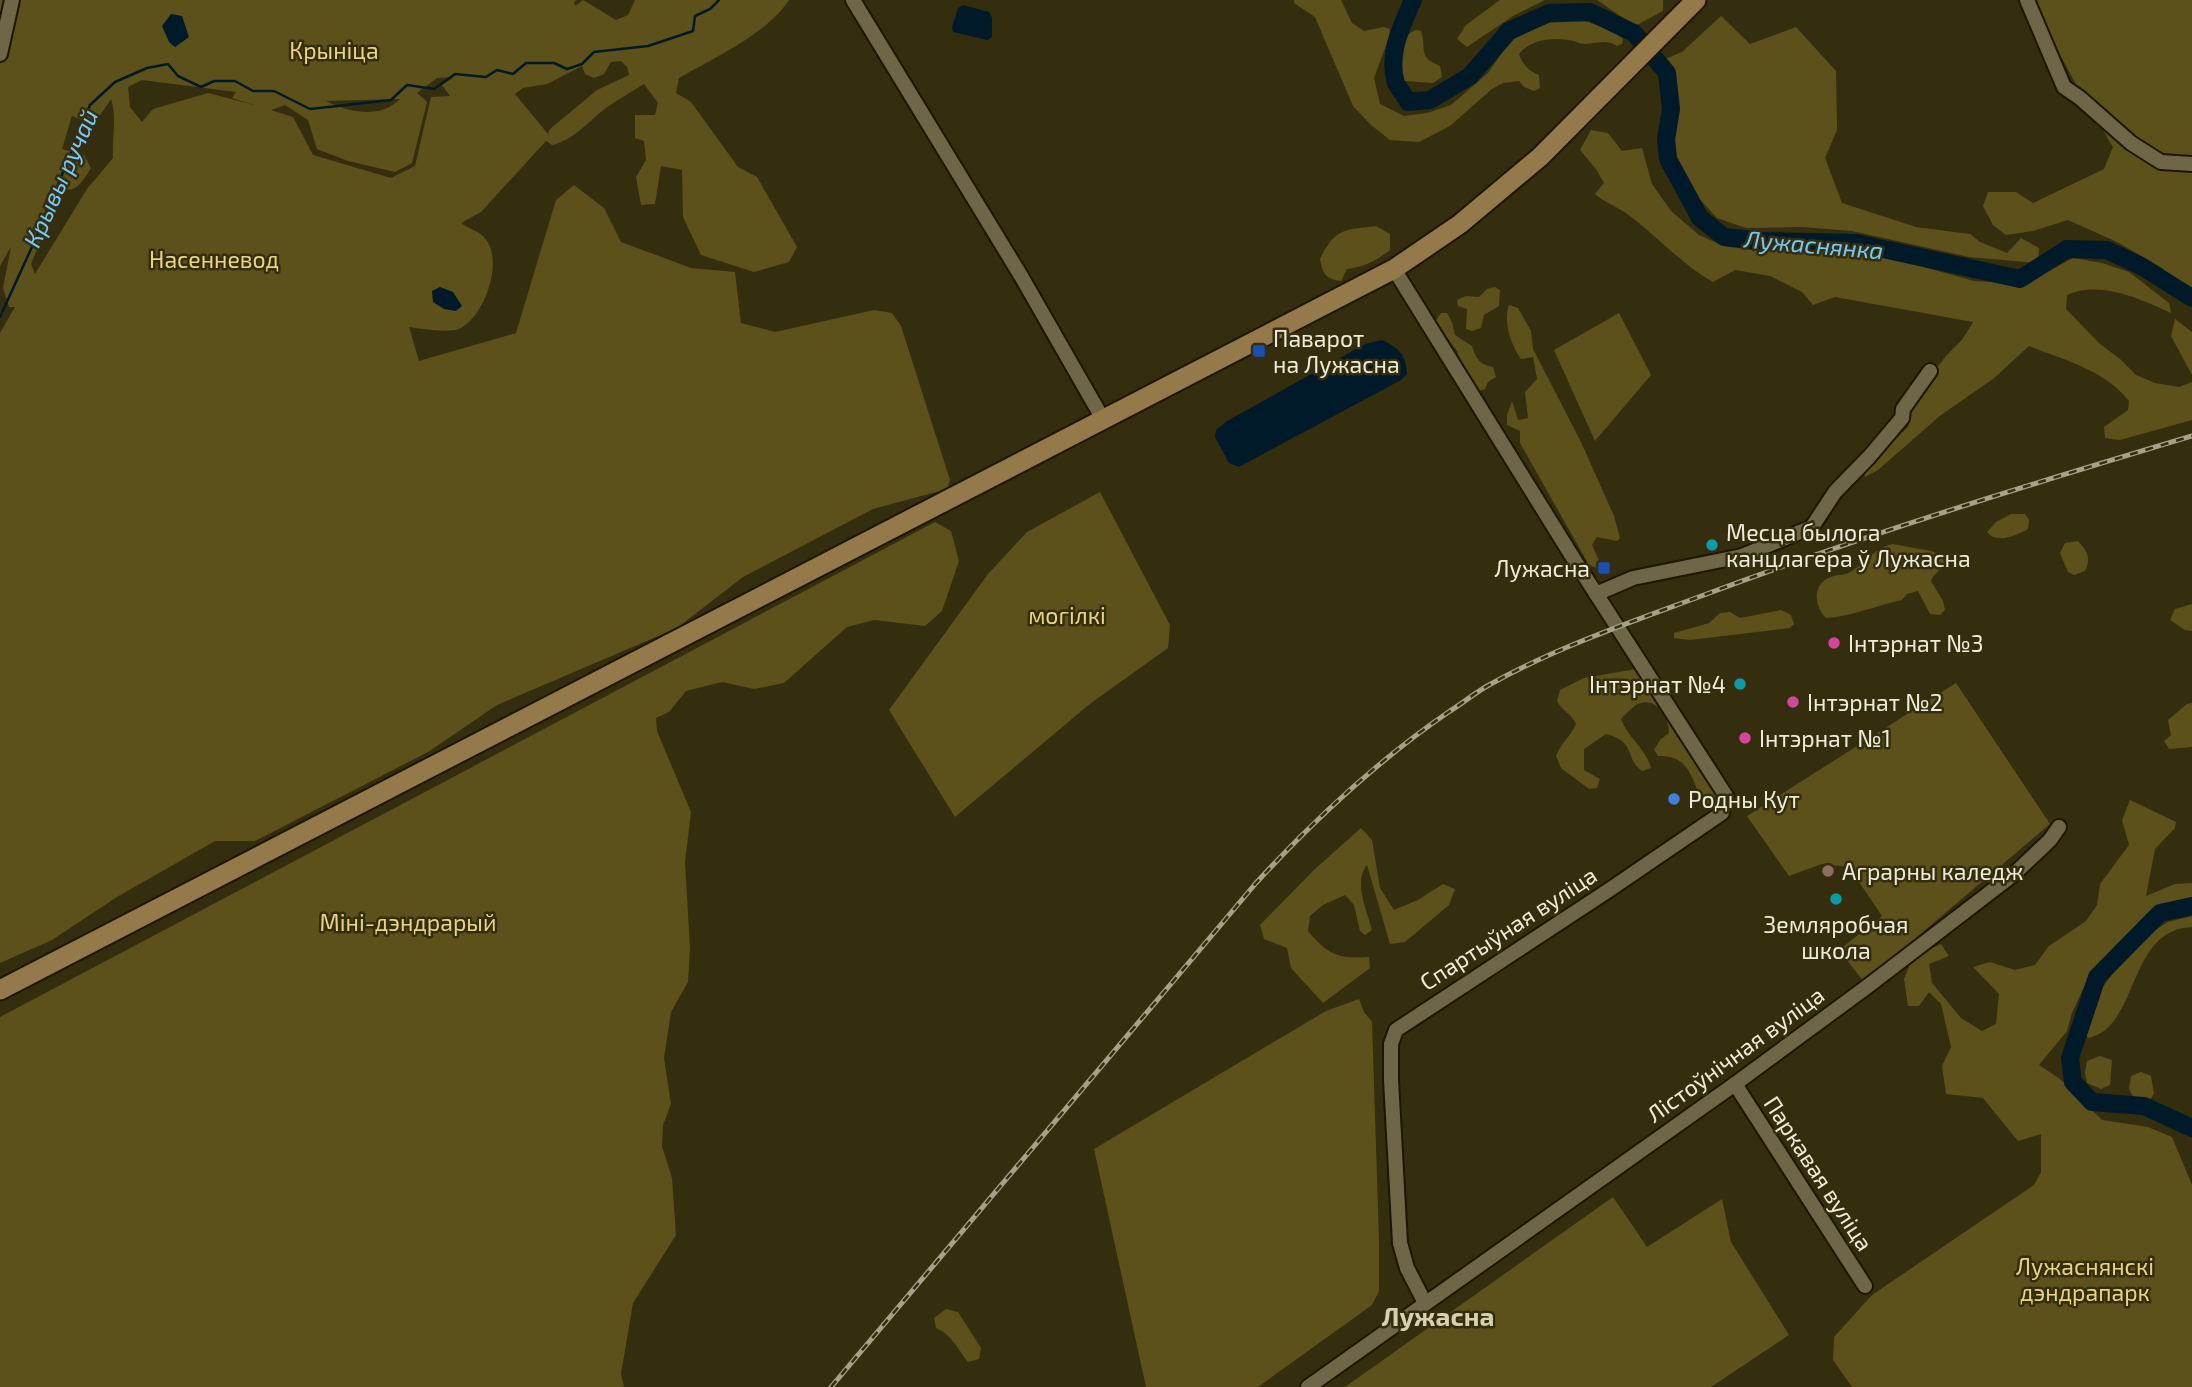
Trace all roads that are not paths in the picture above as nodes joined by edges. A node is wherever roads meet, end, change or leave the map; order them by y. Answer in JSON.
{"nodes":[{"id":1,"x":12,"y":0,"type":"edge"},
{"id":2,"x":853,"y":0,"type":"edge"},
{"id":3,"x":1696,"y":0,"type":"edge"},
{"id":4,"x":2027,"y":0,"type":"edge"},
{"id":5,"x":0,"y":54,"type":"edge"},
{"id":6,"x":2192,"y":164,"type":"edge"},
{"id":7,"x":1394,"y":269,"type":"junction"},
{"id":8,"x":1930,"y":371,"type":"dead end"},
{"id":9,"x":1104,"y":421,"type":"junction"},
{"id":10,"x":1596,"y":594,"type":"junction"},
{"id":11,"x":2059,"y":827,"type":"dead end"},
{"id":12,"x":0,"y":989,"type":"edge"},
{"id":13,"x":1735,"y":1084,"type":"junction"},
{"id":14,"x":1865,"y":1286,"type":"dead end"},
{"id":15,"x":1425,"y":1303,"type":"junction"},
{"id":16,"x":1308,"y":1387,"type":"edge"}],
"edges":[{"from":1,"to":5,"type":"street"},
{"from":2,"to":9,"type":"street"},
{"from":3,"to":7,"type":"main road"},
{"from":4,"to":6,"type":"street"},
{"from":7,"to":9,"type":"main road"},
{"from":7,"to":10,"type":"street"},
{"from":8,"to":10,"type":"street"},
{"from":9,"to":12,"type":"main road"},
{"from":10,"to":15,"type":"street","name":"Спартыўная вуліца"},
{"from":11,"to":13,"type":"street","name":"Лістоўнічная вуліца"},
{"from":13,"to":14,"type":"street","name":"Паркавая вуліца"},
{"from":13,"to":15,"type":"street","name":"Лістоўнічная вуліца"},
{"from":15,"to":16,"type":"street","name":"Лістоўнічная вуліца"}]}
